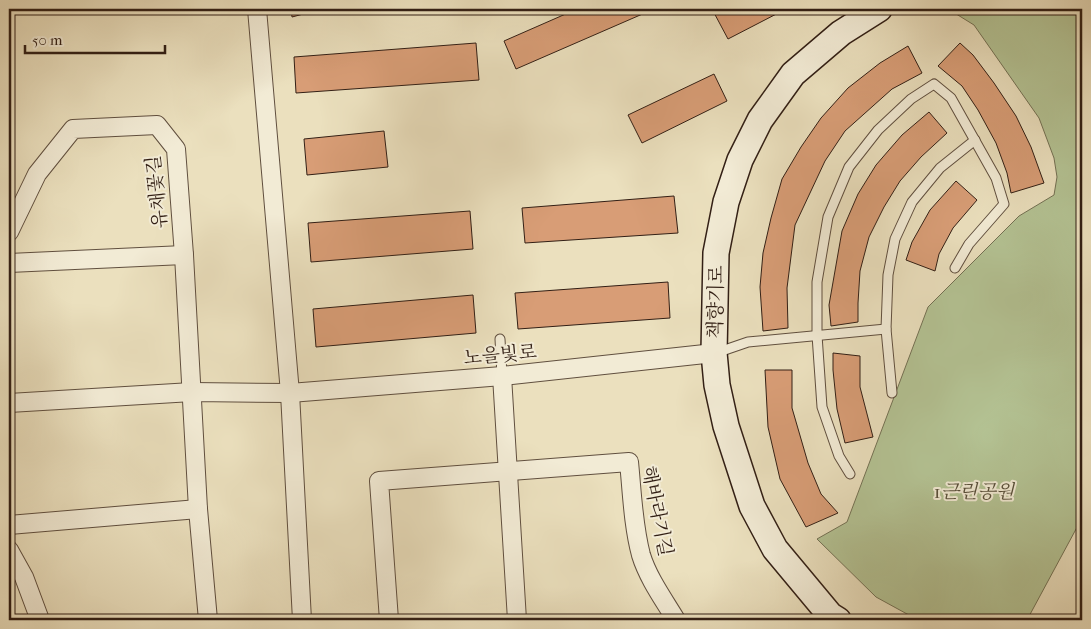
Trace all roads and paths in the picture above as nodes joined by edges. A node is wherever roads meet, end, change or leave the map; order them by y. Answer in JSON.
{"nodes":[{"id":1,"x":257,"y":9,"type":"edge"},
{"id":2,"x":879,"y":9,"type":"edge"},
{"id":3,"x":975,"y":140,"type":"junction"},
{"id":4,"x":9,"y":232,"type":"edge"},
{"id":5,"x":184,"y":255,"type":"junction"},
{"id":6,"x":9,"y":262,"type":"edge"},
{"id":7,"x":955,"y":268,"type":"dead end"},
{"id":8,"x":886,"y":329,"type":"junction"},
{"id":9,"x":817,"y":335,"type":"junction"},
{"id":10,"x":500,"y":339,"type":"dead end"},
{"id":11,"x":714,"y":353,"type":"junction"},
{"id":12,"x":502,"y":376,"type":"junction"},
{"id":13,"x":192,"y":392,"type":"junction"},
{"id":14,"x":290,"y":393,"type":"junction"},
{"id":15,"x":892,"y":393,"type":"dead end"},
{"id":16,"x":9,"y":403,"type":"edge"},
{"id":17,"x":508,"y":471,"type":"junction"},
{"id":18,"x":850,"y":474,"type":"dead end"},
{"id":19,"x":198,"y":509,"type":"junction"},
{"id":20,"x":9,"y":525,"type":"edge"},
{"id":21,"x":9,"y":550,"type":"edge"},
{"id":22,"x":40,"y":620,"type":"edge"},
{"id":23,"x":208,"y":620,"type":"edge"},
{"id":24,"x":302,"y":620,"type":"edge"},
{"id":25,"x":389,"y":620,"type":"edge"},
{"id":26,"x":517,"y":620,"type":"edge"},
{"id":27,"x":676,"y":620,"type":"edge"},
{"id":28,"x":838,"y":620,"type":"edge"}],
"edges":[{"from":1,"to":14,"type":"street"},
{"from":2,"to":11,"type":"street","name":"책향기로"},
{"from":3,"to":7,"type":"lane"},
{"from":3,"to":8,"type":"lane"},
{"from":3,"to":9,"type":"lane"},
{"from":4,"to":5,"type":"street","name":"유채꽃길"},
{"from":5,"to":6,"type":"street","name":"유채꽃길"},
{"from":5,"to":13,"type":"street","name":"유채꽃길"},
{"from":8,"to":9,"type":"lane"},
{"from":8,"to":15,"type":"lane"},
{"from":9,"to":11,"type":"lane"},
{"from":9,"to":18,"type":"lane"},
{"from":10,"to":12,"type":"lane"},
{"from":11,"to":12,"type":"street","name":"노을빛로"},
{"from":11,"to":28,"type":"street","name":"책향기로"},
{"from":12,"to":14,"type":"street","name":"노을빛로"},
{"from":12,"to":17,"type":"street"},
{"from":13,"to":14,"type":"street"},
{"from":13,"to":16,"type":"street"},
{"from":13,"to":19,"type":"street","name":"유채꽃길"},
{"from":14,"to":24,"type":"street"},
{"from":17,"to":25,"type":"street","name":"해바라기길"},
{"from":17,"to":26,"type":"street"},
{"from":17,"to":27,"type":"street","name":"해바라기길"},
{"from":19,"to":20,"type":"street"},
{"from":19,"to":23,"type":"street","name":"유채꽃길"},
{"from":21,"to":22,"type":"street"}]}
